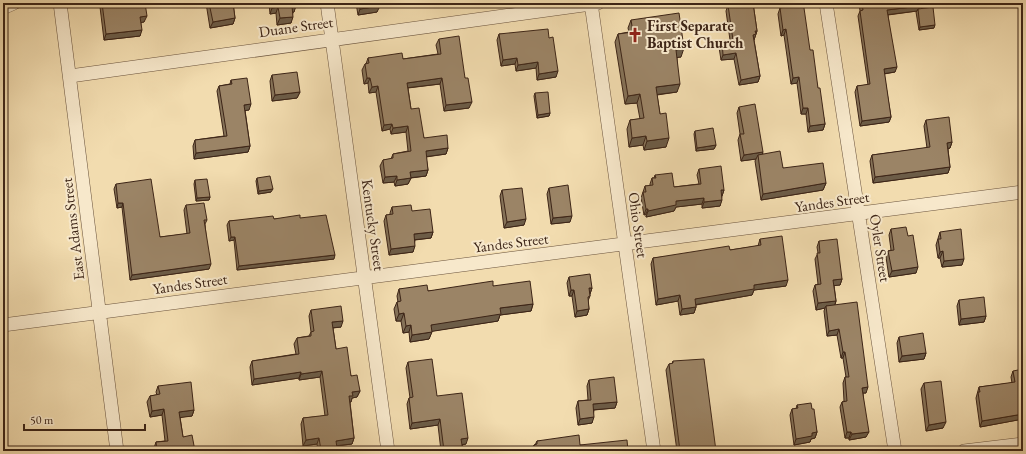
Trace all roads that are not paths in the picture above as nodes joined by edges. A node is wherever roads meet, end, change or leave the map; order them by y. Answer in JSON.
{"nodes":[{"id":1,"x":14,"y":3,"type":"edge"},
{"id":2,"x":60,"y":3,"type":"edge"},
{"id":3,"x":327,"y":3,"type":"edge"},
{"id":4,"x":593,"y":3,"type":"edge"},
{"id":5,"x":826,"y":3,"type":"edge"},
{"id":6,"x":3,"y":8,"type":"edge"},
{"id":7,"x":332,"y":38,"type":"junction"},
{"id":8,"x":70,"y":76,"type":"junction"},
{"id":9,"x":1023,"y":192,"type":"edge"},
{"id":10,"x":858,"y":215,"type":"junction"},
{"id":11,"x":624,"y":245,"type":"junction"},
{"id":12,"x":364,"y":276,"type":"junction"},
{"id":13,"x":99,"y":312,"type":"junction"},
{"id":14,"x":3,"y":325,"type":"edge"},
{"id":15,"x":1023,"y":444,"type":"edge"},
{"id":16,"x":117,"y":451,"type":"edge"},
{"id":17,"x":388,"y":451,"type":"edge"},
{"id":18,"x":654,"y":451,"type":"edge"},
{"id":19,"x":895,"y":451,"type":"edge"},
{"id":20,"x":964,"y":451,"type":"edge"}],
"edges":[{"from":1,"to":6,"type":"street"},
{"from":2,"to":8,"type":"street","name":"East Adams Street"},
{"from":3,"to":7,"type":"street","name":"Kentucky Street"},
{"from":4,"to":7,"type":"street","name":"Duane Street"},
{"from":4,"to":11,"type":"street","name":"Ohio Street"},
{"from":5,"to":10,"type":"street","name":"Oyler Street"},
{"from":7,"to":8,"type":"street","name":"Duane Street"},
{"from":7,"to":12,"type":"street","name":"Kentucky Street"},
{"from":8,"to":13,"type":"street","name":"East Adams Street"},
{"from":9,"to":10,"type":"street","name":"Yandes Street"},
{"from":10,"to":11,"type":"street","name":"Yandes Street"},
{"from":10,"to":19,"type":"street","name":"Oyler Street"},
{"from":11,"to":12,"type":"street","name":"Yandes Street"},
{"from":11,"to":18,"type":"street","name":"Ohio Street"},
{"from":12,"to":13,"type":"street","name":"Yandes Street"},
{"from":12,"to":17,"type":"street","name":"Kentucky Street"},
{"from":13,"to":14,"type":"street","name":"Yandes Street"},
{"from":13,"to":16,"type":"street","name":"East Adams Street"},
{"from":15,"to":20,"type":"street"}]}
